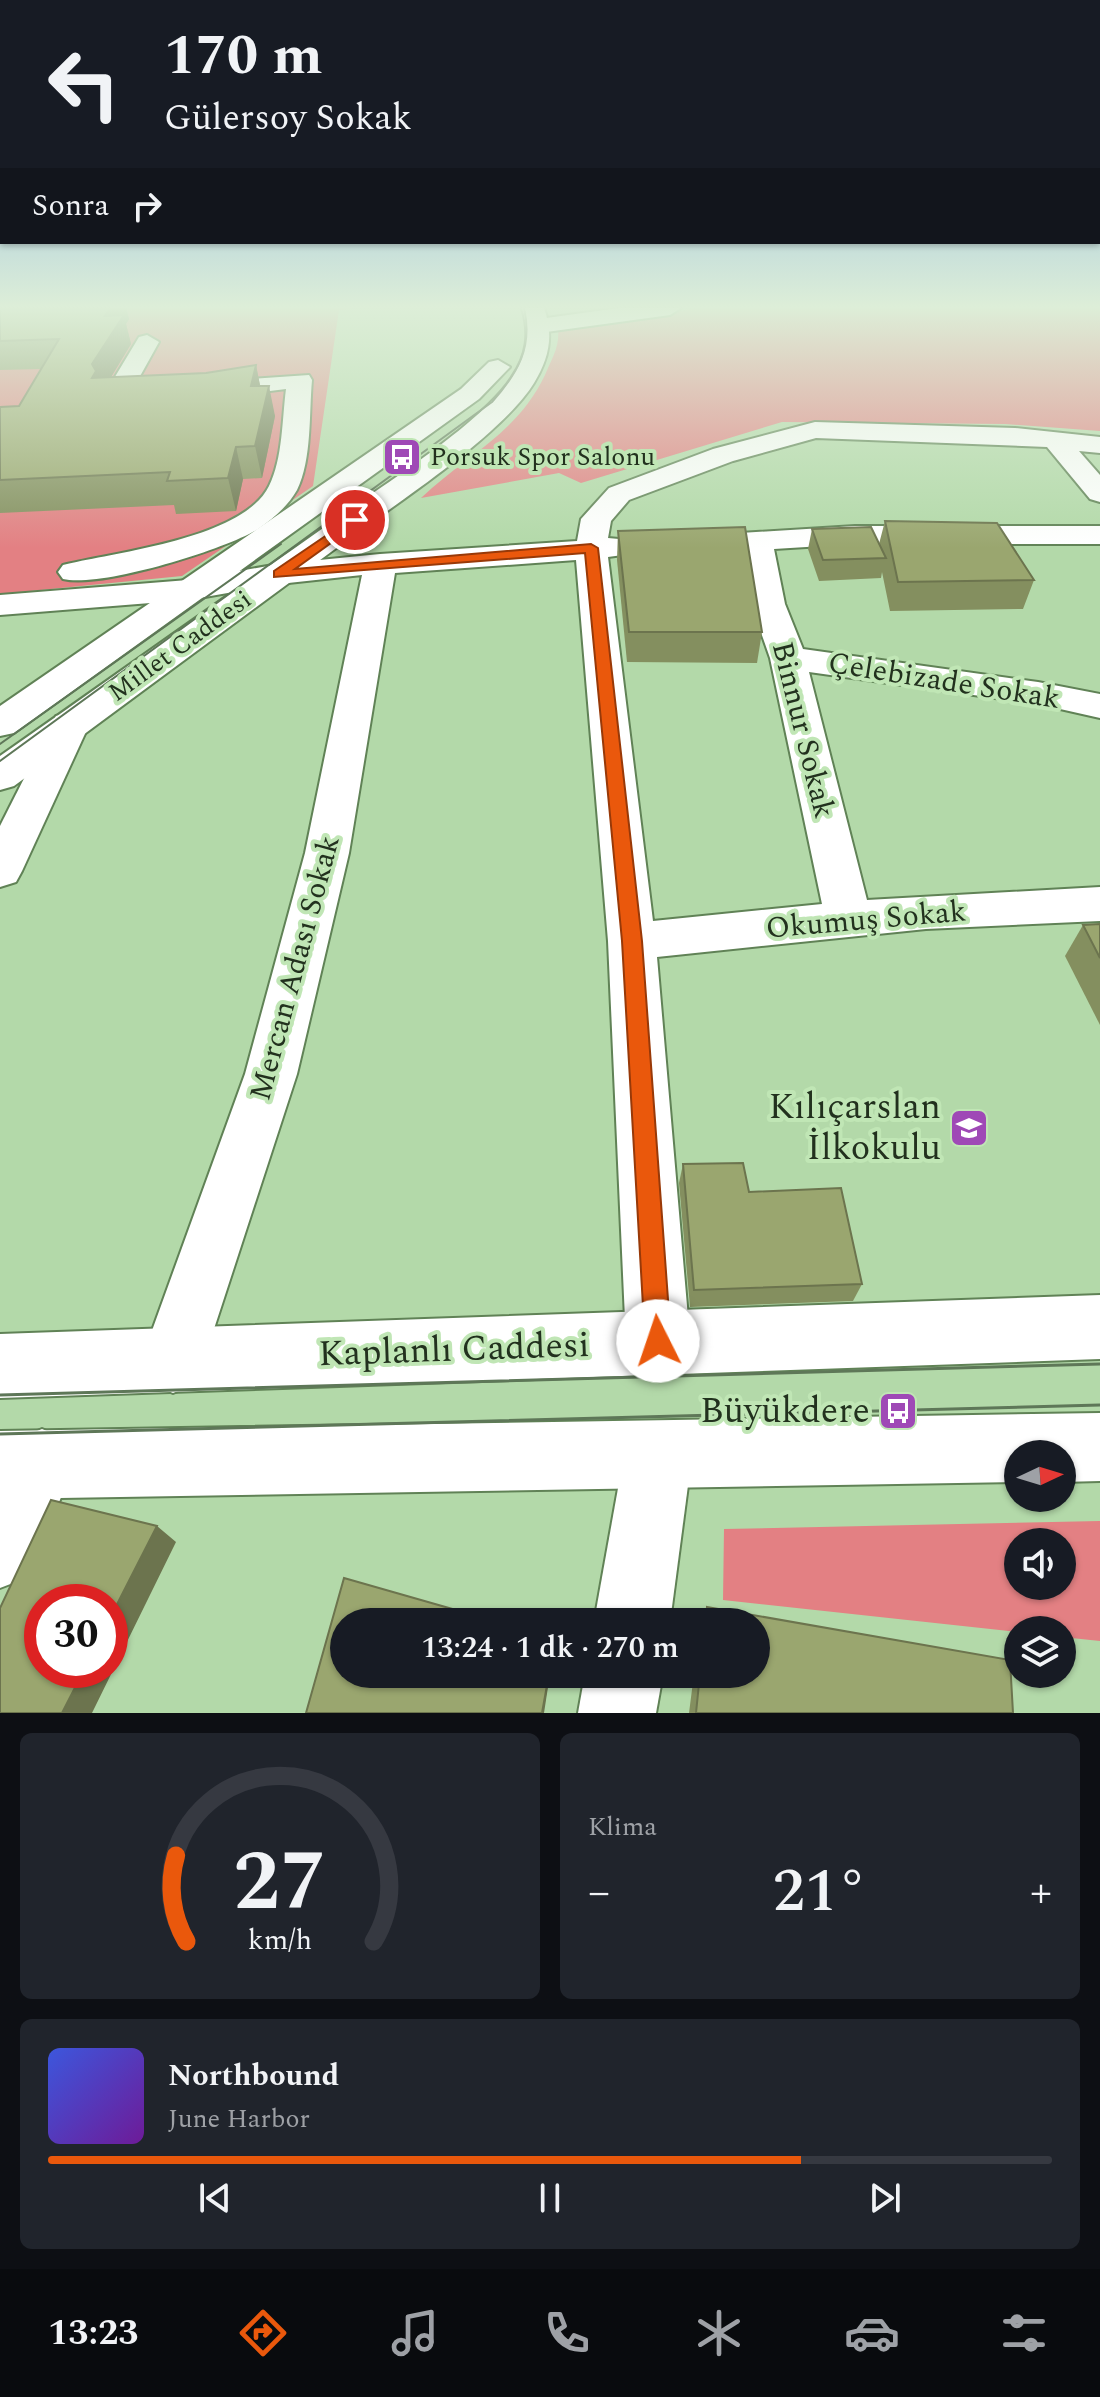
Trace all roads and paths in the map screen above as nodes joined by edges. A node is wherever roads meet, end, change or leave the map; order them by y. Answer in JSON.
{"nodes":[{"id":1,"x":121,"y":388,"type":"edge"},
{"id":2,"x":234,"y":388,"type":"edge"},
{"id":3,"x":299,"y":388,"type":"edge"},
{"id":4,"x":477,"y":388,"type":"edge"},
{"id":5,"x":517,"y":388,"type":"edge"},
{"id":6,"x":1055,"y":440,"type":"junction"},
{"id":7,"x":1100,"y":445,"type":"edge"},
{"id":8,"x":1100,"y":493,"type":"edge"},
{"id":9,"x":1100,"y":535,"type":"edge"},
{"id":10,"x":757,"y":541,"type":"junction"},
{"id":11,"x":591,"y":548,"type":"junction"},
{"id":12,"x":380,"y":564,"type":"junction"},
{"id":13,"x":279,"y":574,"type":"junction"},
{"id":14,"x":0,"y":582,"type":"edge"},
{"id":15,"x":188,"y":590,"type":"junction"},
{"id":16,"x":0,"y":605,"type":"edge"},
{"id":17,"x":788,"y":658,"type":"junction"},
{"id":18,"x":1100,"y":706,"type":"edge"},
{"id":19,"x":0,"y":724,"type":"edge"},
{"id":20,"x":70,"y":725,"type":"junction"},
{"id":21,"x":0,"y":776,"type":"edge"},
{"id":22,"x":0,"y":871,"type":"edge"},
{"id":23,"x":1100,"y":904,"type":"edge"},
{"id":24,"x":849,"y":920,"type":"junction"},
{"id":25,"x":632,"y":941,"type":"junction"},
{"id":26,"x":1100,"y":1327,"type":"edge"},
{"id":27,"x":658,"y":1341,"type":"junction"},
{"id":28,"x":173,"y":1361,"type":"junction"},
{"id":29,"x":0,"y":1366,"type":"edge"},
{"id":30,"x":1100,"y":1447,"type":"edge"},
{"id":31,"x":658,"y":1455,"type":"junction"},
{"id":32,"x":21,"y":1464,"type":"edge"},
{"id":33,"x":0,"y":1552,"type":"edge"},
{"id":34,"x":634,"y":1608,"type":"edge"},
{"id":35,"x":621,"y":1688,"type":"edge"},
{"id":36,"x":617,"y":1713,"type":"edge"}],
"edges":[{"from":1,"to":2,"type":"street"},
{"from":3,"to":14,"type":"street"},
{"from":4,"to":15,"type":"street","name":"Millet Caddesi"},
{"from":5,"to":13,"type":"street","name":"Millet Caddesi"},
{"from":6,"to":7,"type":"street"},
{"from":6,"to":8,"type":"street"},
{"from":6,"to":11,"type":"street"},
{"from":9,"to":10,"type":"street"},
{"from":10,"to":11,"type":"street"},
{"from":10,"to":17,"type":"street","name":"Binnur Sokak"},
{"from":11,"to":12,"type":"street"},
{"from":11,"to":25,"type":"street"},
{"from":12,"to":13,"type":"street"},
{"from":12,"to":28,"type":"street","name":"Mercan Adası Sokak"},
{"from":13,"to":15,"type":"street"},
{"from":13,"to":20,"type":"street","name":"Millet Caddesi"},
{"from":15,"to":16,"type":"street"},
{"from":15,"to":19,"type":"street","name":"Millet Caddesi"},
{"from":17,"to":18,"type":"street","name":"Çelebizade Sokak"},
{"from":17,"to":24,"type":"street","name":"Binnur Sokak"},
{"from":20,"to":21,"type":"street","name":"Millet Caddesi"},
{"from":20,"to":22,"type":"street"},
{"from":23,"to":24,"type":"street","name":"Okumuş Sokak"},
{"from":24,"to":25,"type":"street","name":"Okumuş Sokak"},
{"from":25,"to":27,"type":"street"},
{"from":26,"to":27,"type":"street","name":"Kaplanlı Caddesi"},
{"from":27,"to":28,"type":"street","name":"Kaplanlı Caddesi"},
{"from":28,"to":29,"type":"street","name":"Kaplanlı Caddesi"},
{"from":30,"to":31,"type":"street"},
{"from":31,"to":32,"type":"street"},
{"from":31,"to":34,"type":"street"},
{"from":32,"to":33,"type":"street"},
{"from":35,"to":36,"type":"street"}]}
